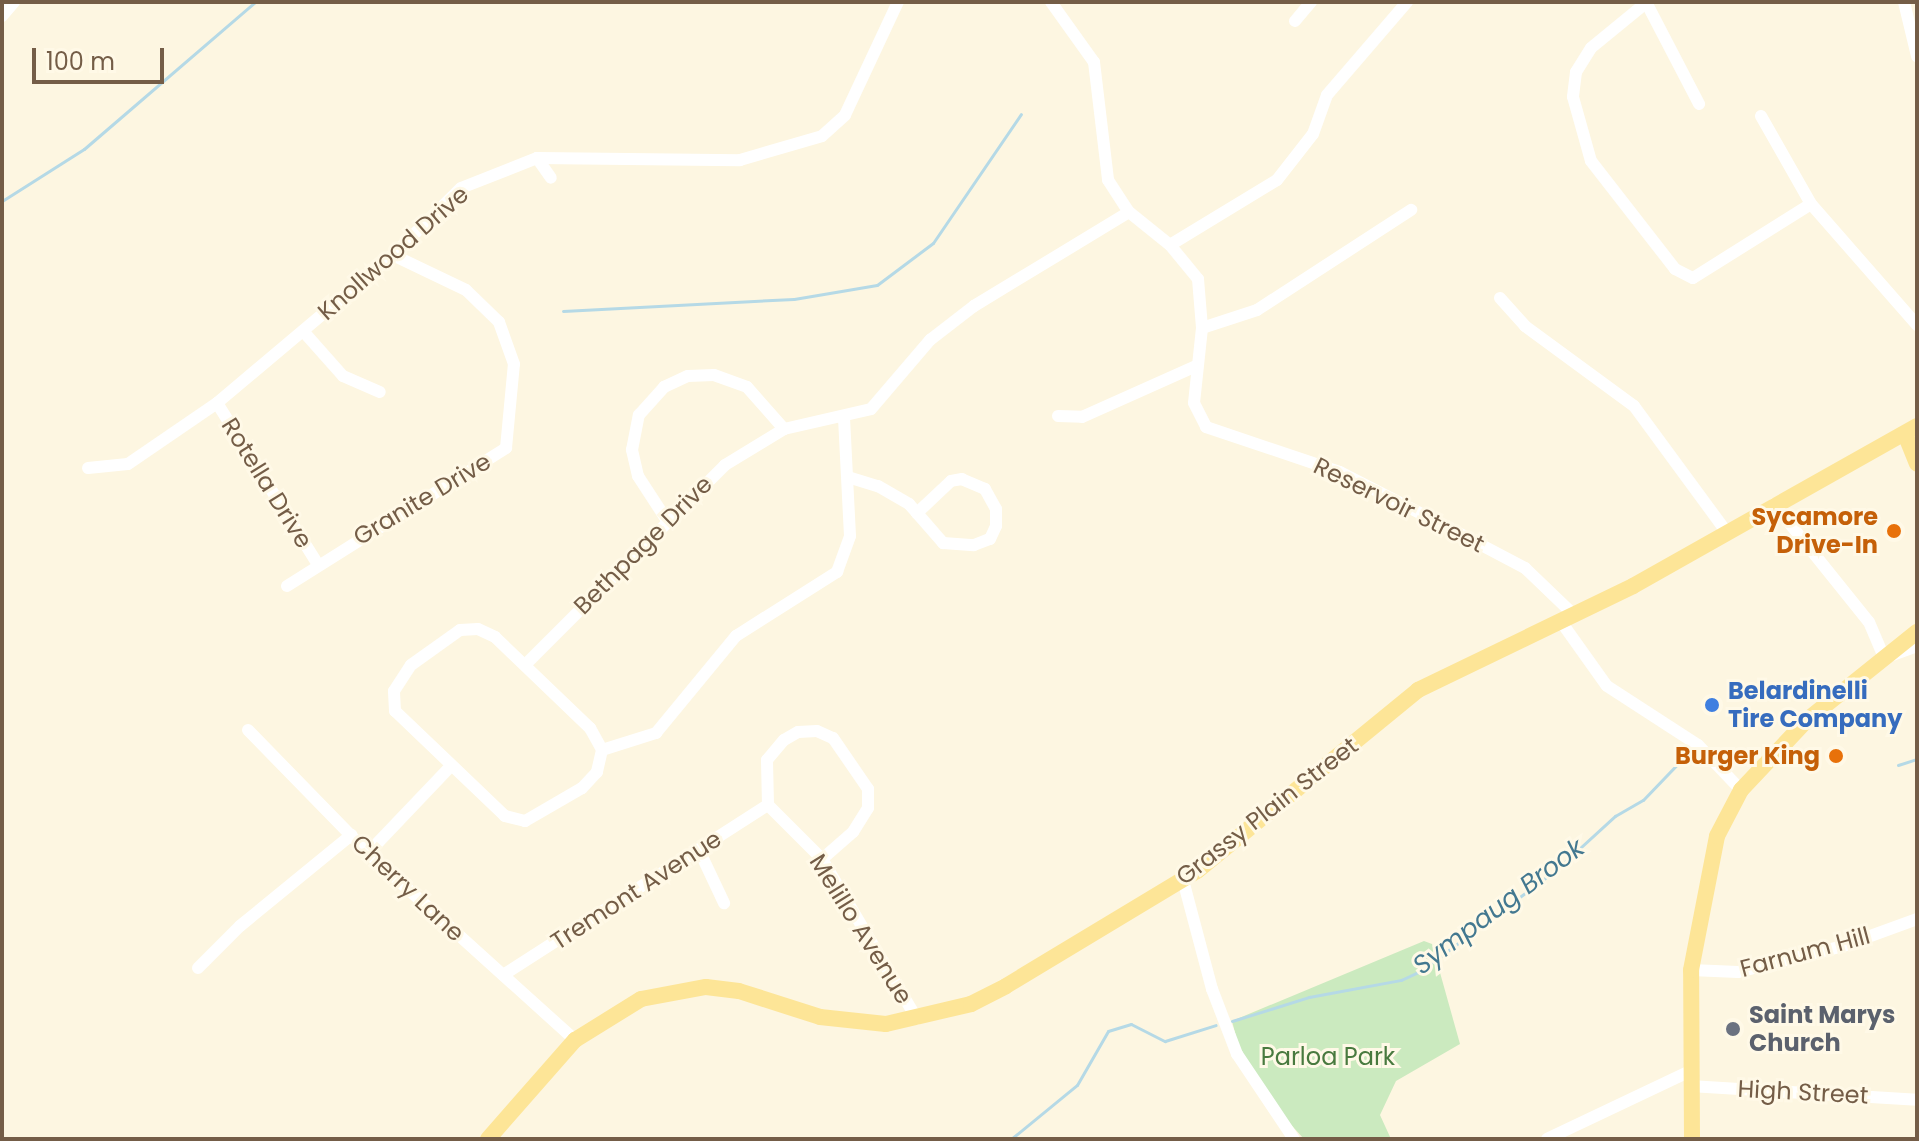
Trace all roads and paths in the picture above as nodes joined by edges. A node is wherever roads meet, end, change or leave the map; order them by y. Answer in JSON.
{"nodes":[{"id":1,"x":14,"y":2,"type":"edge"},
{"id":2,"x":898,"y":2,"type":"edge"},
{"id":3,"x":1051,"y":2,"type":"edge"},
{"id":4,"x":1311,"y":2,"type":"edge"},
{"id":5,"x":1407,"y":2,"type":"edge"},
{"id":6,"x":1646,"y":2,"type":"edge"},
{"id":7,"x":1904,"y":2,"type":"edge"},
{"id":8,"x":2,"y":16,"type":"edge"},
{"id":9,"x":1295,"y":21,"type":"dead end"},
{"id":10,"x":1917,"y":56,"type":"edge"},
{"id":11,"x":1699,"y":104,"type":"dead end"},
{"id":12,"x":1761,"y":116,"type":"dead end"},
{"id":13,"x":537,"y":158,"type":"junction"},
{"id":14,"x":551,"y":178,"type":"dead end"},
{"id":15,"x":1811,"y":204,"type":"junction"},
{"id":16,"x":1411,"y":210,"type":"dead end"},
{"id":17,"x":1129,"y":212,"type":"junction"},
{"id":18,"x":1170,"y":245,"type":"junction"},
{"id":19,"x":393,"y":255,"type":"junction"},
{"id":20,"x":1500,"y":298,"type":"dead end"},
{"id":21,"x":1917,"y":325,"type":"edge"},
{"id":22,"x":1202,"y":328,"type":"junction"},
{"id":23,"x":303,"y":331,"type":"junction"},
{"id":24,"x":1196,"y":366,"type":"junction"},
{"id":25,"x":380,"y":392,"type":"dead end"},
{"id":26,"x":217,"y":403,"type":"junction"},
{"id":27,"x":1058,"y":416,"type":"dead end"},
{"id":28,"x":844,"y":419,"type":"junction"},
{"id":29,"x":784,"y":429,"type":"junction"},
{"id":30,"x":1911,"y":430,"type":"edge"},
{"id":31,"x":1917,"y":464,"type":"edge"},
{"id":32,"x":88,"y":468,"type":"dead end"},
{"id":33,"x":851,"y":478,"type":"junction"},
{"id":34,"x":1774,"y":504,"type":"junction"},
{"id":35,"x":917,"y":513,"type":"junction"},
{"id":36,"x":666,"y":519,"type":"junction"},
{"id":37,"x":1725,"y":530,"type":"junction"},
{"id":38,"x":317,"y":563,"type":"junction"},
{"id":39,"x":287,"y":586,"type":"dead end"},
{"id":40,"x":1568,"y":620,"type":"junction"},
{"id":41,"x":1917,"y":632,"type":"edge"},
{"id":42,"x":1917,"y":646,"type":"edge"},
{"id":43,"x":1884,"y":658,"type":"junction"},
{"id":44,"x":525,"y":665,"type":"junction"},
{"id":45,"x":248,"y":730,"type":"dead end"},
{"id":46,"x":602,"y":750,"type":"junction"},
{"id":47,"x":450,"y":767,"type":"junction"},
{"id":48,"x":1741,"y":790,"type":"junction"},
{"id":49,"x":768,"y":805,"type":"junction"},
{"id":50,"x":351,"y":835,"type":"junction"},
{"id":51,"x":699,"y":850,"type":"junction"},
{"id":52,"x":368,"y":853,"type":"junction"},
{"id":53,"x":822,"y":859,"type":"junction"},
{"id":54,"x":1183,"y":880,"type":"junction"},
{"id":55,"x":724,"y":903,"type":"dead end"},
{"id":56,"x":1917,"y":919,"type":"edge"},
{"id":57,"x":198,"y":968,"type":"dead end"},
{"id":58,"x":1691,"y":970,"type":"junction"},
{"id":59,"x":503,"y":975,"type":"junction"},
{"id":60,"x":917,"y":1019,"type":"junction"},
{"id":61,"x":575,"y":1040,"type":"junction"},
{"id":62,"x":1690,"y":1079,"type":"junction"},
{"id":63,"x":1917,"y":1100,"type":"edge"},
{"id":64,"x":488,"y":1139,"type":"edge"},
{"id":65,"x":1294,"y":1139,"type":"edge"},
{"id":66,"x":1547,"y":1139,"type":"edge"},
{"id":67,"x":1692,"y":1139,"type":"edge"}],
"edges":[{"from":1,"to":8,"type":"street"},
{"from":2,"to":13,"type":"street","name":"Knollwood Drive"},
{"from":3,"to":17,"type":"street","name":"Reservoir Street"},
{"from":4,"to":9,"type":"street"},
{"from":5,"to":18,"type":"street"},
{"from":6,"to":11,"type":"street"},
{"from":6,"to":15,"type":"street"},
{"from":7,"to":10,"type":"street"},
{"from":12,"to":15,"type":"street"},
{"from":13,"to":14,"type":"street"},
{"from":13,"to":19,"type":"street","name":"Knollwood Drive"},
{"from":15,"to":21,"type":"street"},
{"from":16,"to":22,"type":"street"},
{"from":17,"to":18,"type":"street","name":"Reservoir Street"},
{"from":17,"to":28,"type":"street","name":"Bethpage Drive"},
{"from":18,"to":22,"type":"street","name":"Reservoir Street"},
{"from":19,"to":23,"type":"street","name":"Knollwood Drive"},
{"from":19,"to":38,"type":"street","name":"Granite Drive"},
{"from":20,"to":37,"type":"street"},
{"from":22,"to":24,"type":"street","name":"Reservoir Street"},
{"from":23,"to":25,"type":"street"},
{"from":23,"to":26,"type":"street","name":"Knollwood Drive"},
{"from":24,"to":27,"type":"street"},
{"from":24,"to":40,"type":"street","name":"Reservoir Street"},
{"from":26,"to":32,"type":"street","name":"Knollwood Drive"},
{"from":26,"to":38,"type":"street","name":"Rotella Drive"},
{"from":28,"to":29,"type":"street","name":"Bethpage Drive"},
{"from":28,"to":33,"type":"street"},
{"from":29,"to":36,"type":"street","name":"Bethpage Drive"},
{"from":29,"to":36,"type":"street"},
{"from":30,"to":31,"type":"main road"},
{"from":30,"to":34,"type":"main road","name":"Grassy Plain Street"},
{"from":33,"to":35,"type":"street"},
{"from":33,"to":46,"type":"street"},
{"from":34,"to":37,"type":"main road","name":"Grassy Plain Street"},
{"from":34,"to":43,"type":"street"},
{"from":35,"to":35,"type":"street"},
{"from":36,"to":44,"type":"street","name":"Bethpage Drive"},
{"from":37,"to":40,"type":"main road","name":"Grassy Plain Street"},
{"from":38,"to":39,"type":"street","name":"Granite Drive"},
{"from":40,"to":48,"type":"street","name":"Reservoir Street"},
{"from":40,"to":54,"type":"main road","name":"Grassy Plain Street"},
{"from":41,"to":43,"type":"main road"},
{"from":42,"to":43,"type":"street"},
{"from":43,"to":48,"type":"main road"},
{"from":44,"to":46,"type":"street"},
{"from":44,"to":47,"type":"street"},
{"from":45,"to":50,"type":"street","name":"Cherry Lane"},
{"from":46,"to":47,"type":"street"},
{"from":47,"to":52,"type":"street"},
{"from":48,"to":58,"type":"main road"},
{"from":49,"to":51,"type":"street","name":"Tremont Avenue"},
{"from":49,"to":53,"type":"street","name":"Melillo Avenue"},
{"from":49,"to":53,"type":"street"},
{"from":50,"to":52,"type":"street","name":"Cherry Lane"},
{"from":50,"to":57,"type":"street"},
{"from":51,"to":55,"type":"street"},
{"from":51,"to":59,"type":"street","name":"Tremont Avenue"},
{"from":52,"to":59,"type":"street","name":"Cherry Lane"},
{"from":53,"to":60,"type":"street","name":"Melillo Avenue"},
{"from":54,"to":60,"type":"main road","name":"Grassy Plain Street"},
{"from":54,"to":65,"type":"street"},
{"from":56,"to":58,"type":"street","name":"Farnum Hill"},
{"from":58,"to":62,"type":"main road"},
{"from":59,"to":61,"type":"street","name":"Cherry Lane"},
{"from":60,"to":61,"type":"main road","name":"Grassy Plain Street"},
{"from":61,"to":64,"type":"main road","name":"Grassy Plain Street"},
{"from":62,"to":63,"type":"street","name":"High Street"},
{"from":62,"to":66,"type":"street"},
{"from":62,"to":67,"type":"main road"}]}
